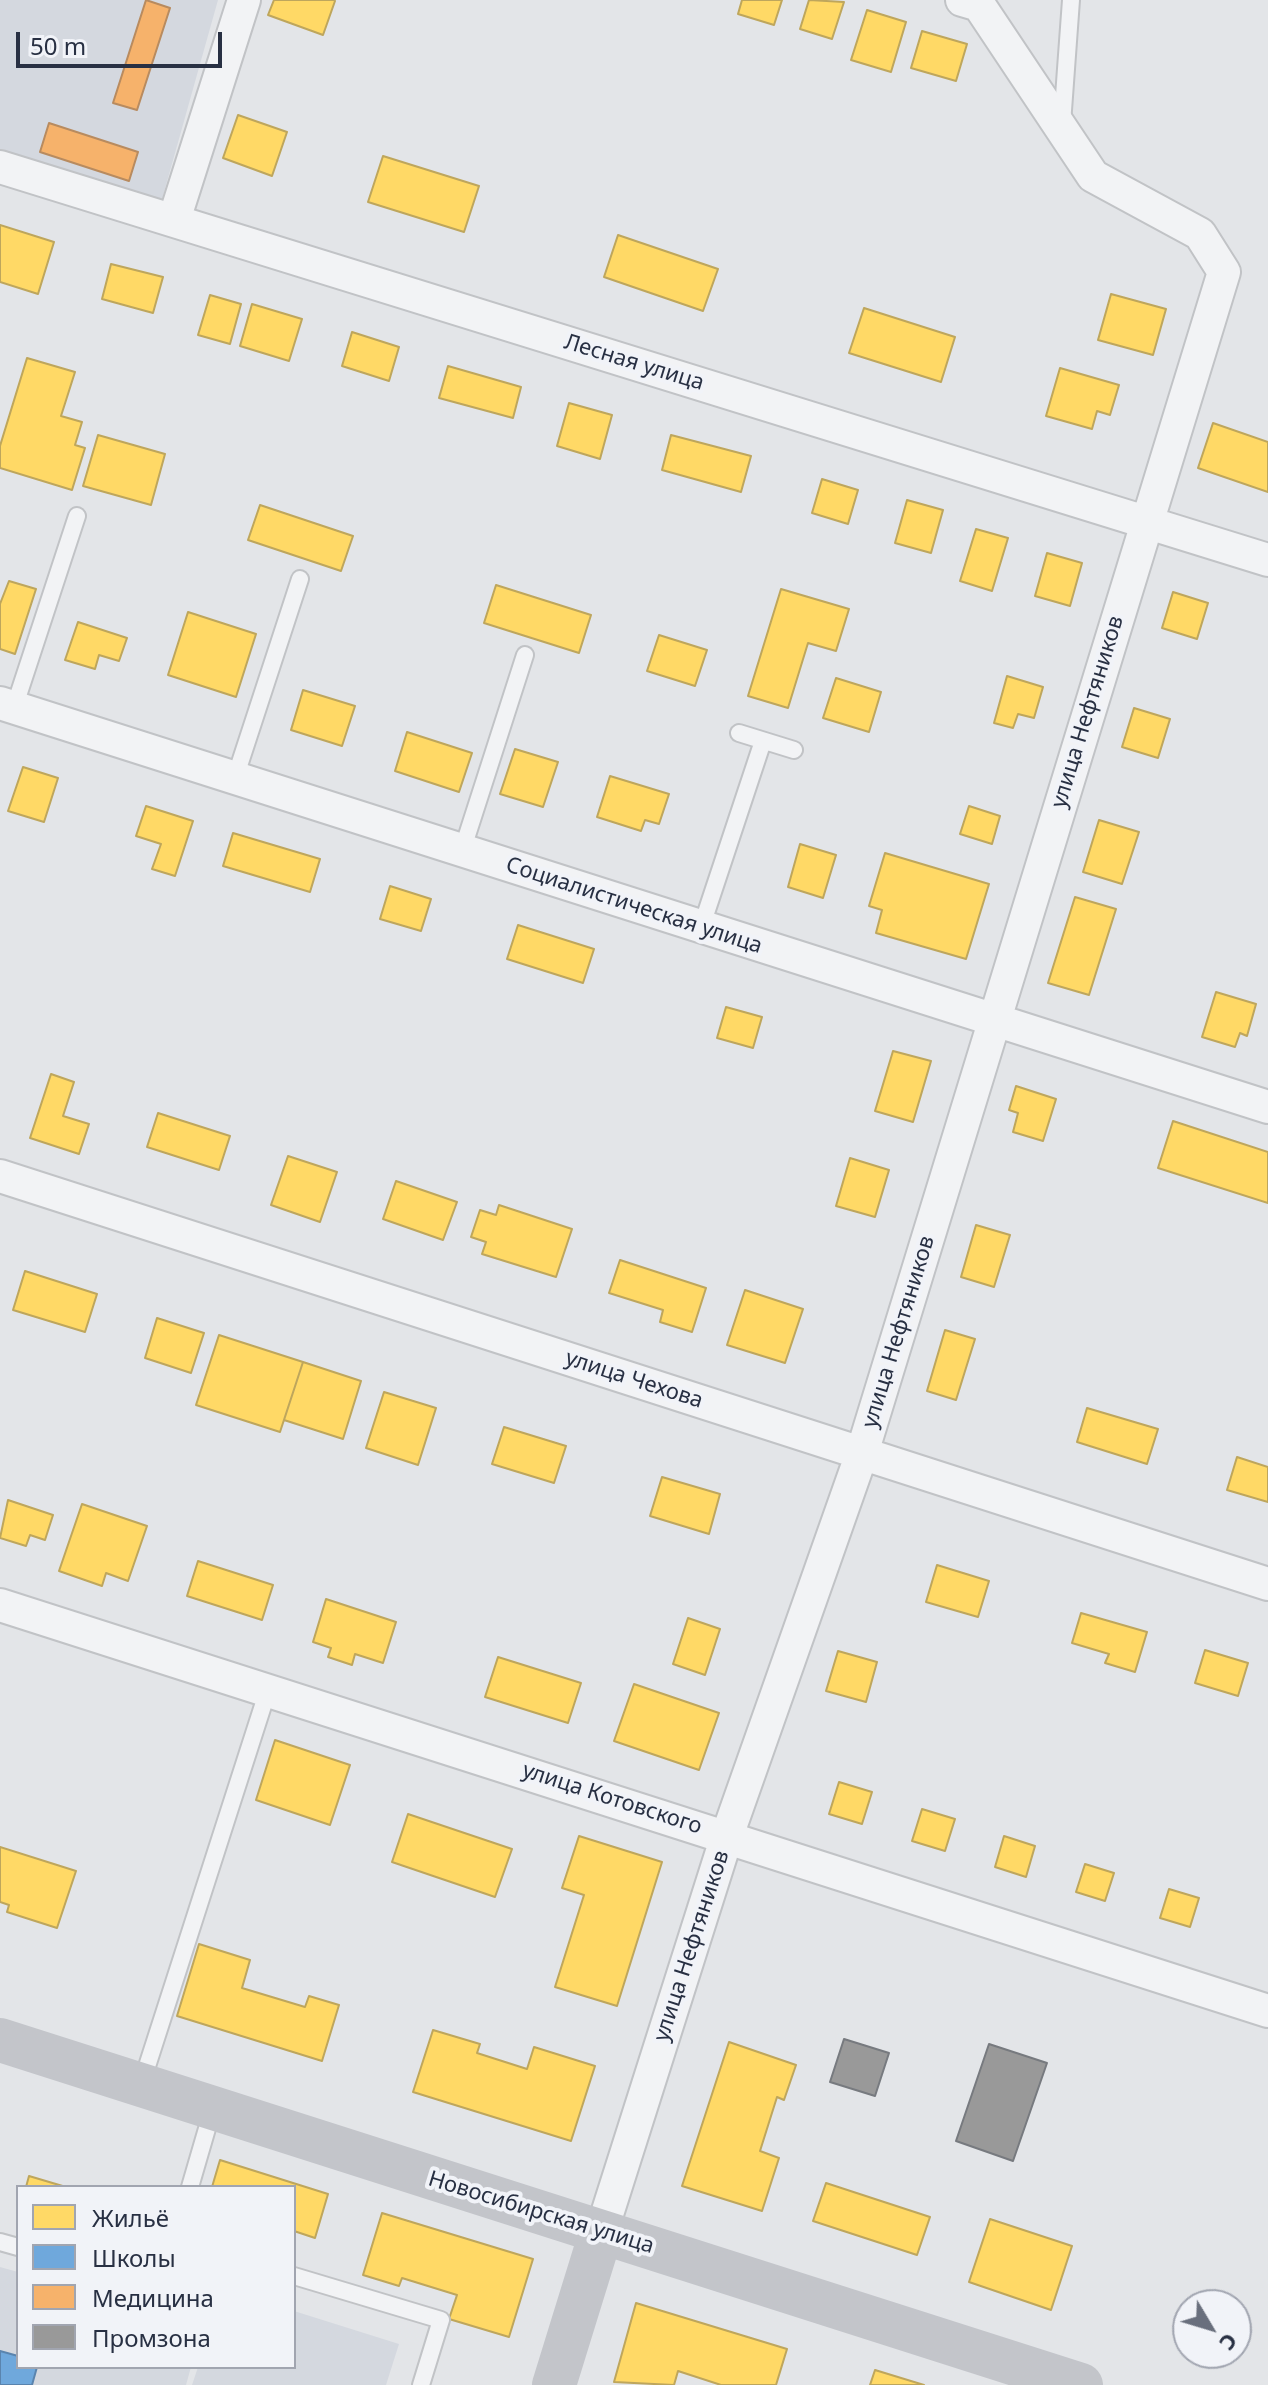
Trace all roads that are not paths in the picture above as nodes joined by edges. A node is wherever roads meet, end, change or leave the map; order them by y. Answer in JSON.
{"nodes":[{"id":1,"x":244,"y":0,"type":"edge"},
{"id":2,"x":962,"y":0,"type":"edge"},
{"id":3,"x":1071,"y":0,"type":"edge"},
{"id":4,"x":1062,"y":126,"type":"junction"},
{"id":5,"x":0,"y":167,"type":"edge"},
{"id":6,"x":174,"y":220,"type":"junction"},
{"id":7,"x":77,"y":516,"type":"dead end"},
{"id":8,"x":1146,"y":522,"type":"junction"},
{"id":9,"x":1268,"y":560,"type":"edge"},
{"id":10,"x":300,"y":579,"type":"dead end"},
{"id":11,"x":525,"y":655,"type":"dead end"},
{"id":12,"x":7,"y":706,"type":"edge"},
{"id":13,"x":739,"y":733,"type":"dead end"},
{"id":14,"x":763,"y":741,"type":"junction"},
{"id":15,"x":794,"y":750,"type":"dead end"},
{"id":16,"x":235,"y":778,"type":"junction"},
{"id":17,"x":462,"y":851,"type":"junction"},
{"id":18,"x":701,"y":928,"type":"junction"},
{"id":19,"x":993,"y":1021,"type":"junction"},
{"id":20,"x":1268,"y":1107,"type":"edge"},
{"id":21,"x":0,"y":1176,"type":"edge"},
{"id":22,"x":862,"y":1453,"type":"junction"},
{"id":23,"x":1268,"y":1584,"type":"edge"},
{"id":24,"x":0,"y":1605,"type":"edge"},
{"id":25,"x":268,"y":1690,"type":"junction"},
{"id":26,"x":727,"y":1836,"type":"junction"},
{"id":27,"x":1268,"y":2011,"type":"edge"},
{"id":28,"x":0,"y":2040,"type":"edge"},
{"id":29,"x":141,"y":2085,"type":"junction"},
{"id":30,"x":213,"y":2108,"type":"junction"},
{"id":31,"x":191,"y":2185,"type":"edge"},
{"id":32,"x":601,"y":2233,"type":"junction"},
{"id":33,"x":296,"y":2277,"type":"edge"},
{"id":34,"x":421,"y":2385,"type":"edge"},
{"id":35,"x":554,"y":2385,"type":"edge"},
{"id":36,"x":1081,"y":2385,"type":"edge"}],
"edges":[{"from":1,"to":6,"type":"street"},
{"from":2,"to":4,"type":"street"},
{"from":3,"to":4,"type":"lane"},
{"from":4,"to":8,"type":"street","name":"улица Нефтяников"},
{"from":5,"to":6,"type":"street","name":"Лесная улица"},
{"from":6,"to":8,"type":"street","name":"Лесная улица"},
{"from":7,"to":12,"type":"lane"},
{"from":8,"to":9,"type":"street","name":"Лесная улица"},
{"from":8,"to":19,"type":"street","name":"улица Нефтяников"},
{"from":10,"to":16,"type":"lane"},
{"from":11,"to":17,"type":"lane"},
{"from":12,"to":16,"type":"street","name":"Социалистическая улица"},
{"from":13,"to":14,"type":"lane"},
{"from":14,"to":15,"type":"lane"},
{"from":14,"to":18,"type":"lane"},
{"from":16,"to":17,"type":"street","name":"Социалистическая улица"},
{"from":17,"to":18,"type":"street","name":"Социалистическая улица"},
{"from":18,"to":19,"type":"street","name":"Социалистическая улица"},
{"from":19,"to":20,"type":"street","name":"Социалистическая улица"},
{"from":19,"to":22,"type":"street","name":"улица Нефтяников"},
{"from":21,"to":22,"type":"street","name":"улица Чехова"},
{"from":22,"to":23,"type":"street","name":"улица Чехова"},
{"from":22,"to":26,"type":"street","name":"улица Нефтяников"},
{"from":24,"to":25,"type":"street","name":"улица Котовского"},
{"from":25,"to":26,"type":"street","name":"улица Котовского"},
{"from":25,"to":29,"type":"lane"},
{"from":26,"to":27,"type":"street","name":"улица Котовского"},
{"from":26,"to":32,"type":"street","name":"улица Нефтяников"},
{"from":28,"to":29,"type":"main road","name":"Новосибирская улица"},
{"from":29,"to":30,"type":"main road","name":"Новосибирская улица"},
{"from":30,"to":31,"type":"lane"},
{"from":30,"to":32,"type":"main road","name":"Новосибирская улица"},
{"from":32,"to":35,"type":"main road","name":"улица Нефтяников"},
{"from":32,"to":36,"type":"main road","name":"Новосибирская улица"},
{"from":33,"to":34,"type":"lane"}]}
